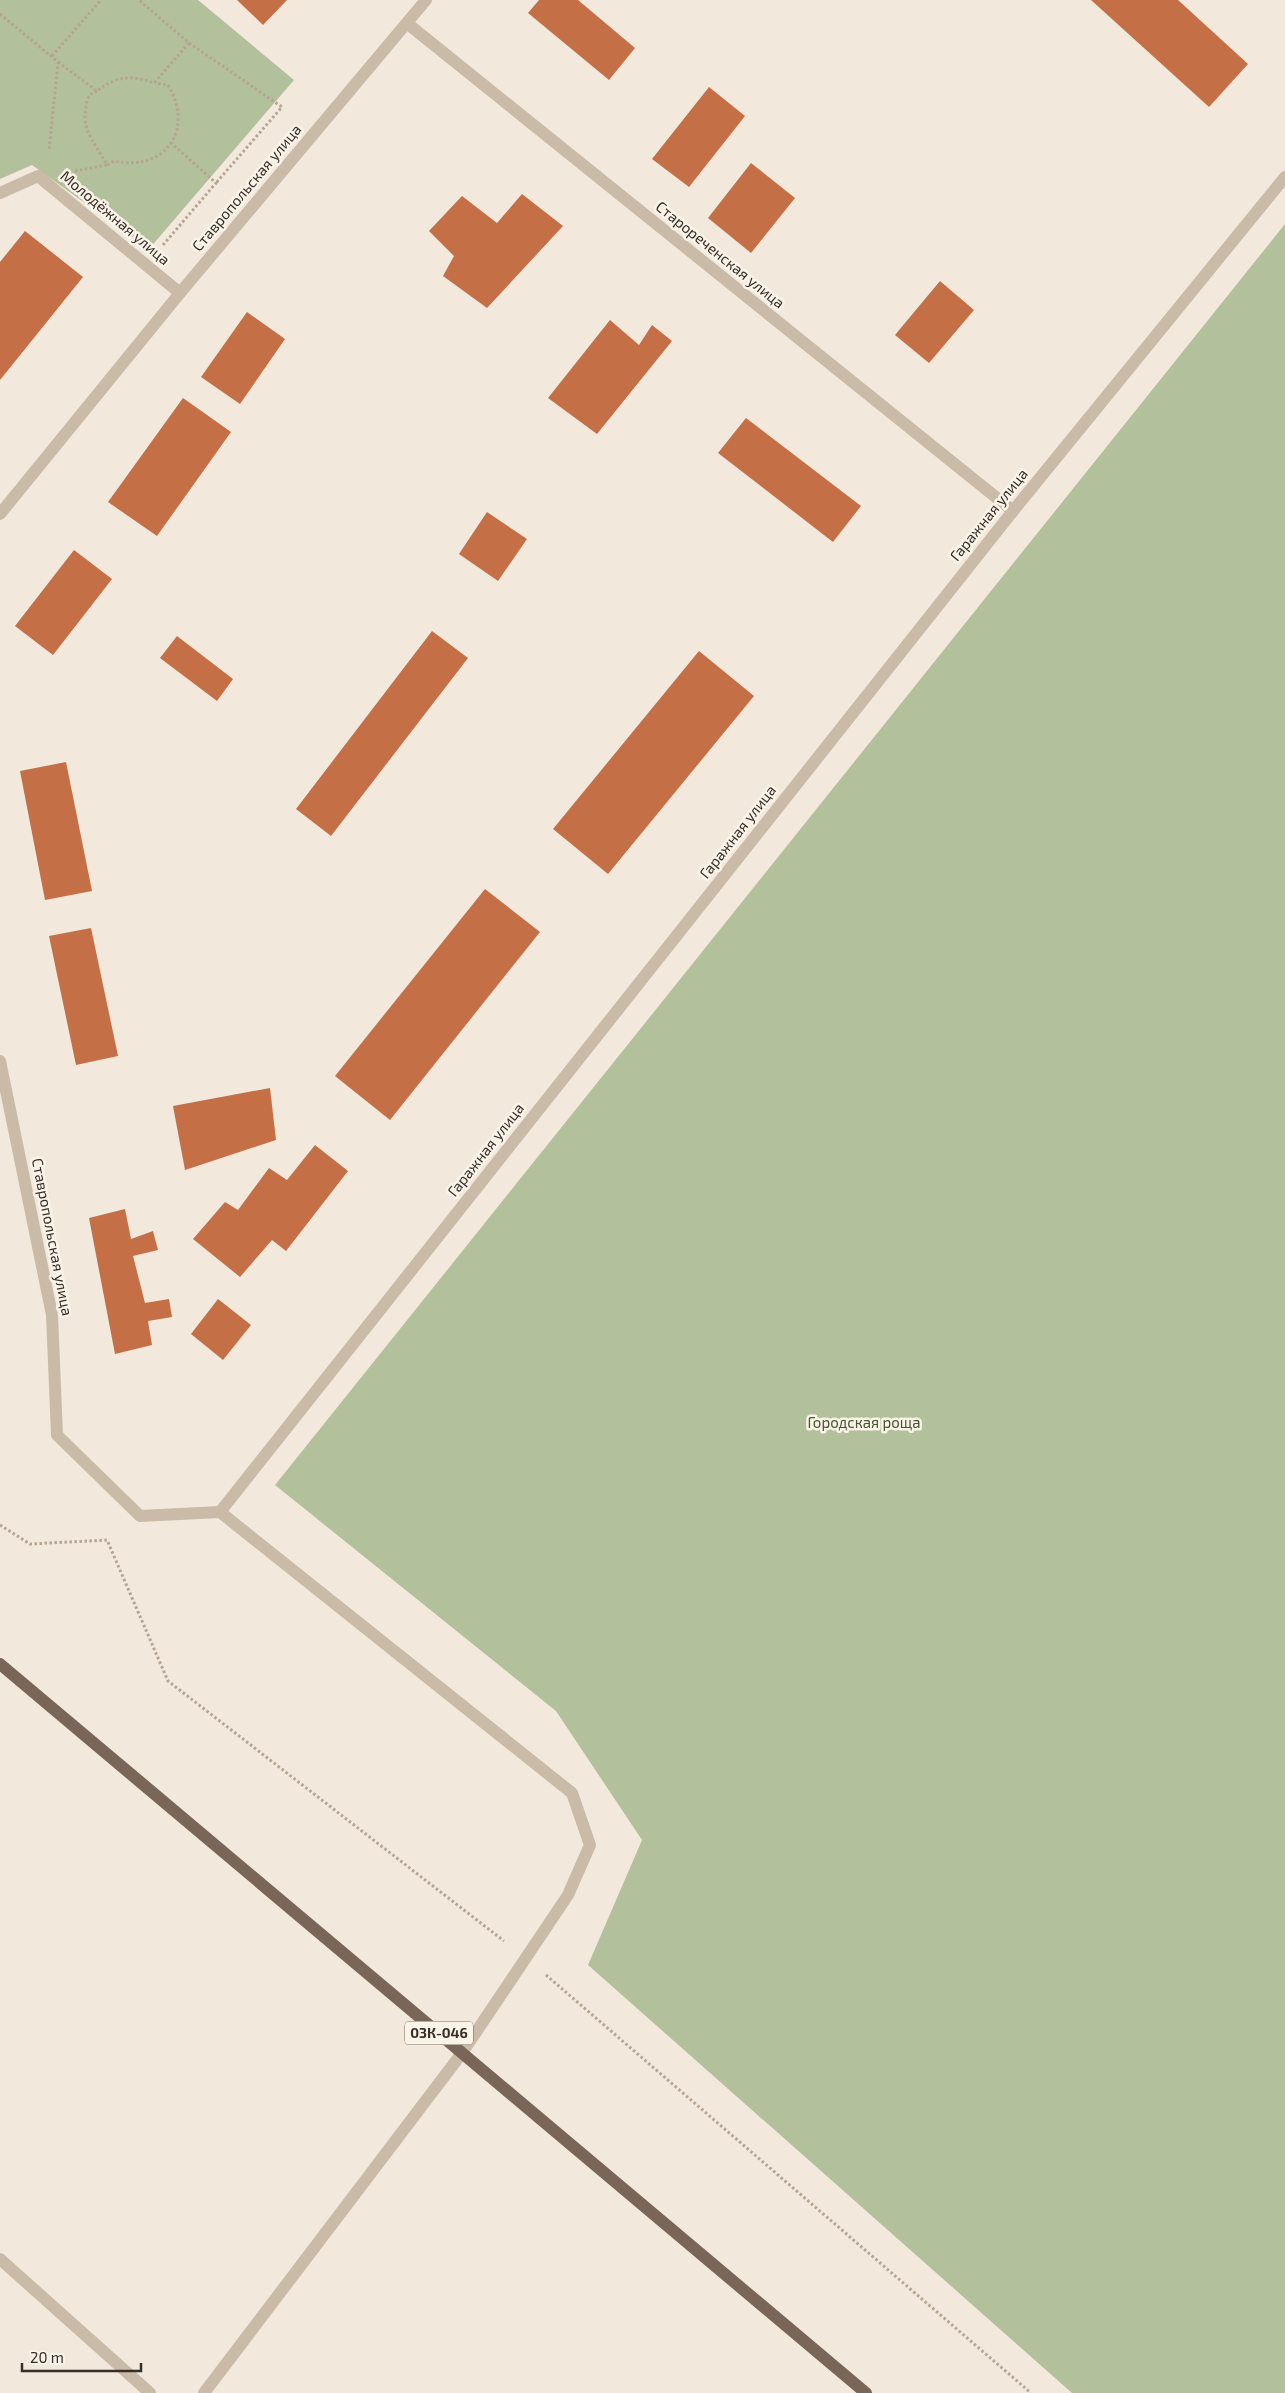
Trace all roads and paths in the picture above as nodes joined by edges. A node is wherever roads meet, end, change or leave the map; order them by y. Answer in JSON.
{"nodes":[{"id":1,"x":101,"y":0,"type":"edge"},
{"id":2,"x":138,"y":0,"type":"edge"},
{"id":3,"x":426,"y":0,"type":"edge"},
{"id":4,"x":0,"y":14,"type":"edge"},
{"id":5,"x":408,"y":24,"type":"junction"},
{"id":6,"x":189,"y":43,"type":"junction"},
{"id":7,"x":52,"y":56,"type":"junction"},
{"id":8,"x":154,"y":83,"type":"junction"},
{"id":9,"x":97,"y":91,"type":"junction"},
{"id":10,"x":171,"y":143,"type":"junction"},
{"id":11,"x":49,"y":157,"type":"dead end"},
{"id":12,"x":107,"y":165,"type":"junction"},
{"id":13,"x":72,"y":171,"type":"dead end"},
{"id":14,"x":1285,"y":177,"type":"edge"},
{"id":15,"x":216,"y":183,"type":"junction"},
{"id":16,"x":0,"y":193,"type":"edge"},
{"id":17,"x":145,"y":265,"type":"junction"},
{"id":18,"x":180,"y":293,"type":"junction"},
{"id":19,"x":1013,"y":511,"type":"junction"},
{"id":20,"x":0,"y":514,"type":"edge"},
{"id":21,"x":0,"y":1061,"type":"edge"},
{"id":22,"x":220,"y":1512,"type":"junction"},
{"id":23,"x":0,"y":1525,"type":"edge"},
{"id":24,"x":0,"y":1664,"type":"edge"},
{"id":25,"x":527,"y":1959,"type":"junction"},
{"id":26,"x":462,"y":2052,"type":"junction"},
{"id":27,"x":0,"y":2259,"type":"edge"},
{"id":28,"x":150,"y":2393,"type":"edge"},
{"id":29,"x":204,"y":2393,"type":"edge"},
{"id":30,"x":866,"y":2393,"type":"edge"},
{"id":31,"x":1031,"y":2393,"type":"edge"}],
"edges":[{"from":1,"to":7,"type":"path"},
{"from":2,"to":6,"type":"path"},
{"from":3,"to":5,"type":"street","name":"Ставропольская улица"},
{"from":4,"to":7,"type":"path"},
{"from":5,"to":18,"type":"street","name":"Ставропольская улица"},
{"from":5,"to":19,"type":"street","name":"Старореченская улица"},
{"from":6,"to":8,"type":"path"},
{"from":6,"to":15,"type":"path"},
{"from":7,"to":9,"type":"path"},
{"from":7,"to":11,"type":"path"},
{"from":8,"to":9,"type":"path"},
{"from":8,"to":10,"type":"path"},
{"from":9,"to":12,"type":"path"},
{"from":10,"to":12,"type":"path"},
{"from":10,"to":15,"type":"path"},
{"from":12,"to":13,"type":"path"},
{"from":14,"to":19,"type":"street","name":"Гаражная улица"},
{"from":15,"to":17,"type":"path"},
{"from":16,"to":17,"type":"street","name":"Молодёжная улица"},
{"from":17,"to":18,"type":"street","name":"Молодёжная улица"},
{"from":18,"to":20,"type":"street","name":"Ставропольская улица"},
{"from":19,"to":22,"type":"street","name":"Гаражная улица"},
{"from":21,"to":22,"type":"street","name":"Ставропольская улица"},
{"from":22,"to":25,"type":"street"},
{"from":23,"to":25,"type":"path"},
{"from":24,"to":26,"type":"main road","number":"03К-046"},
{"from":25,"to":26,"type":"street"},
{"from":25,"to":31,"type":"path"},
{"from":26,"to":29,"type":"street"},
{"from":26,"to":30,"type":"main road","number":"03К-046"},
{"from":27,"to":28,"type":"street"}]}
